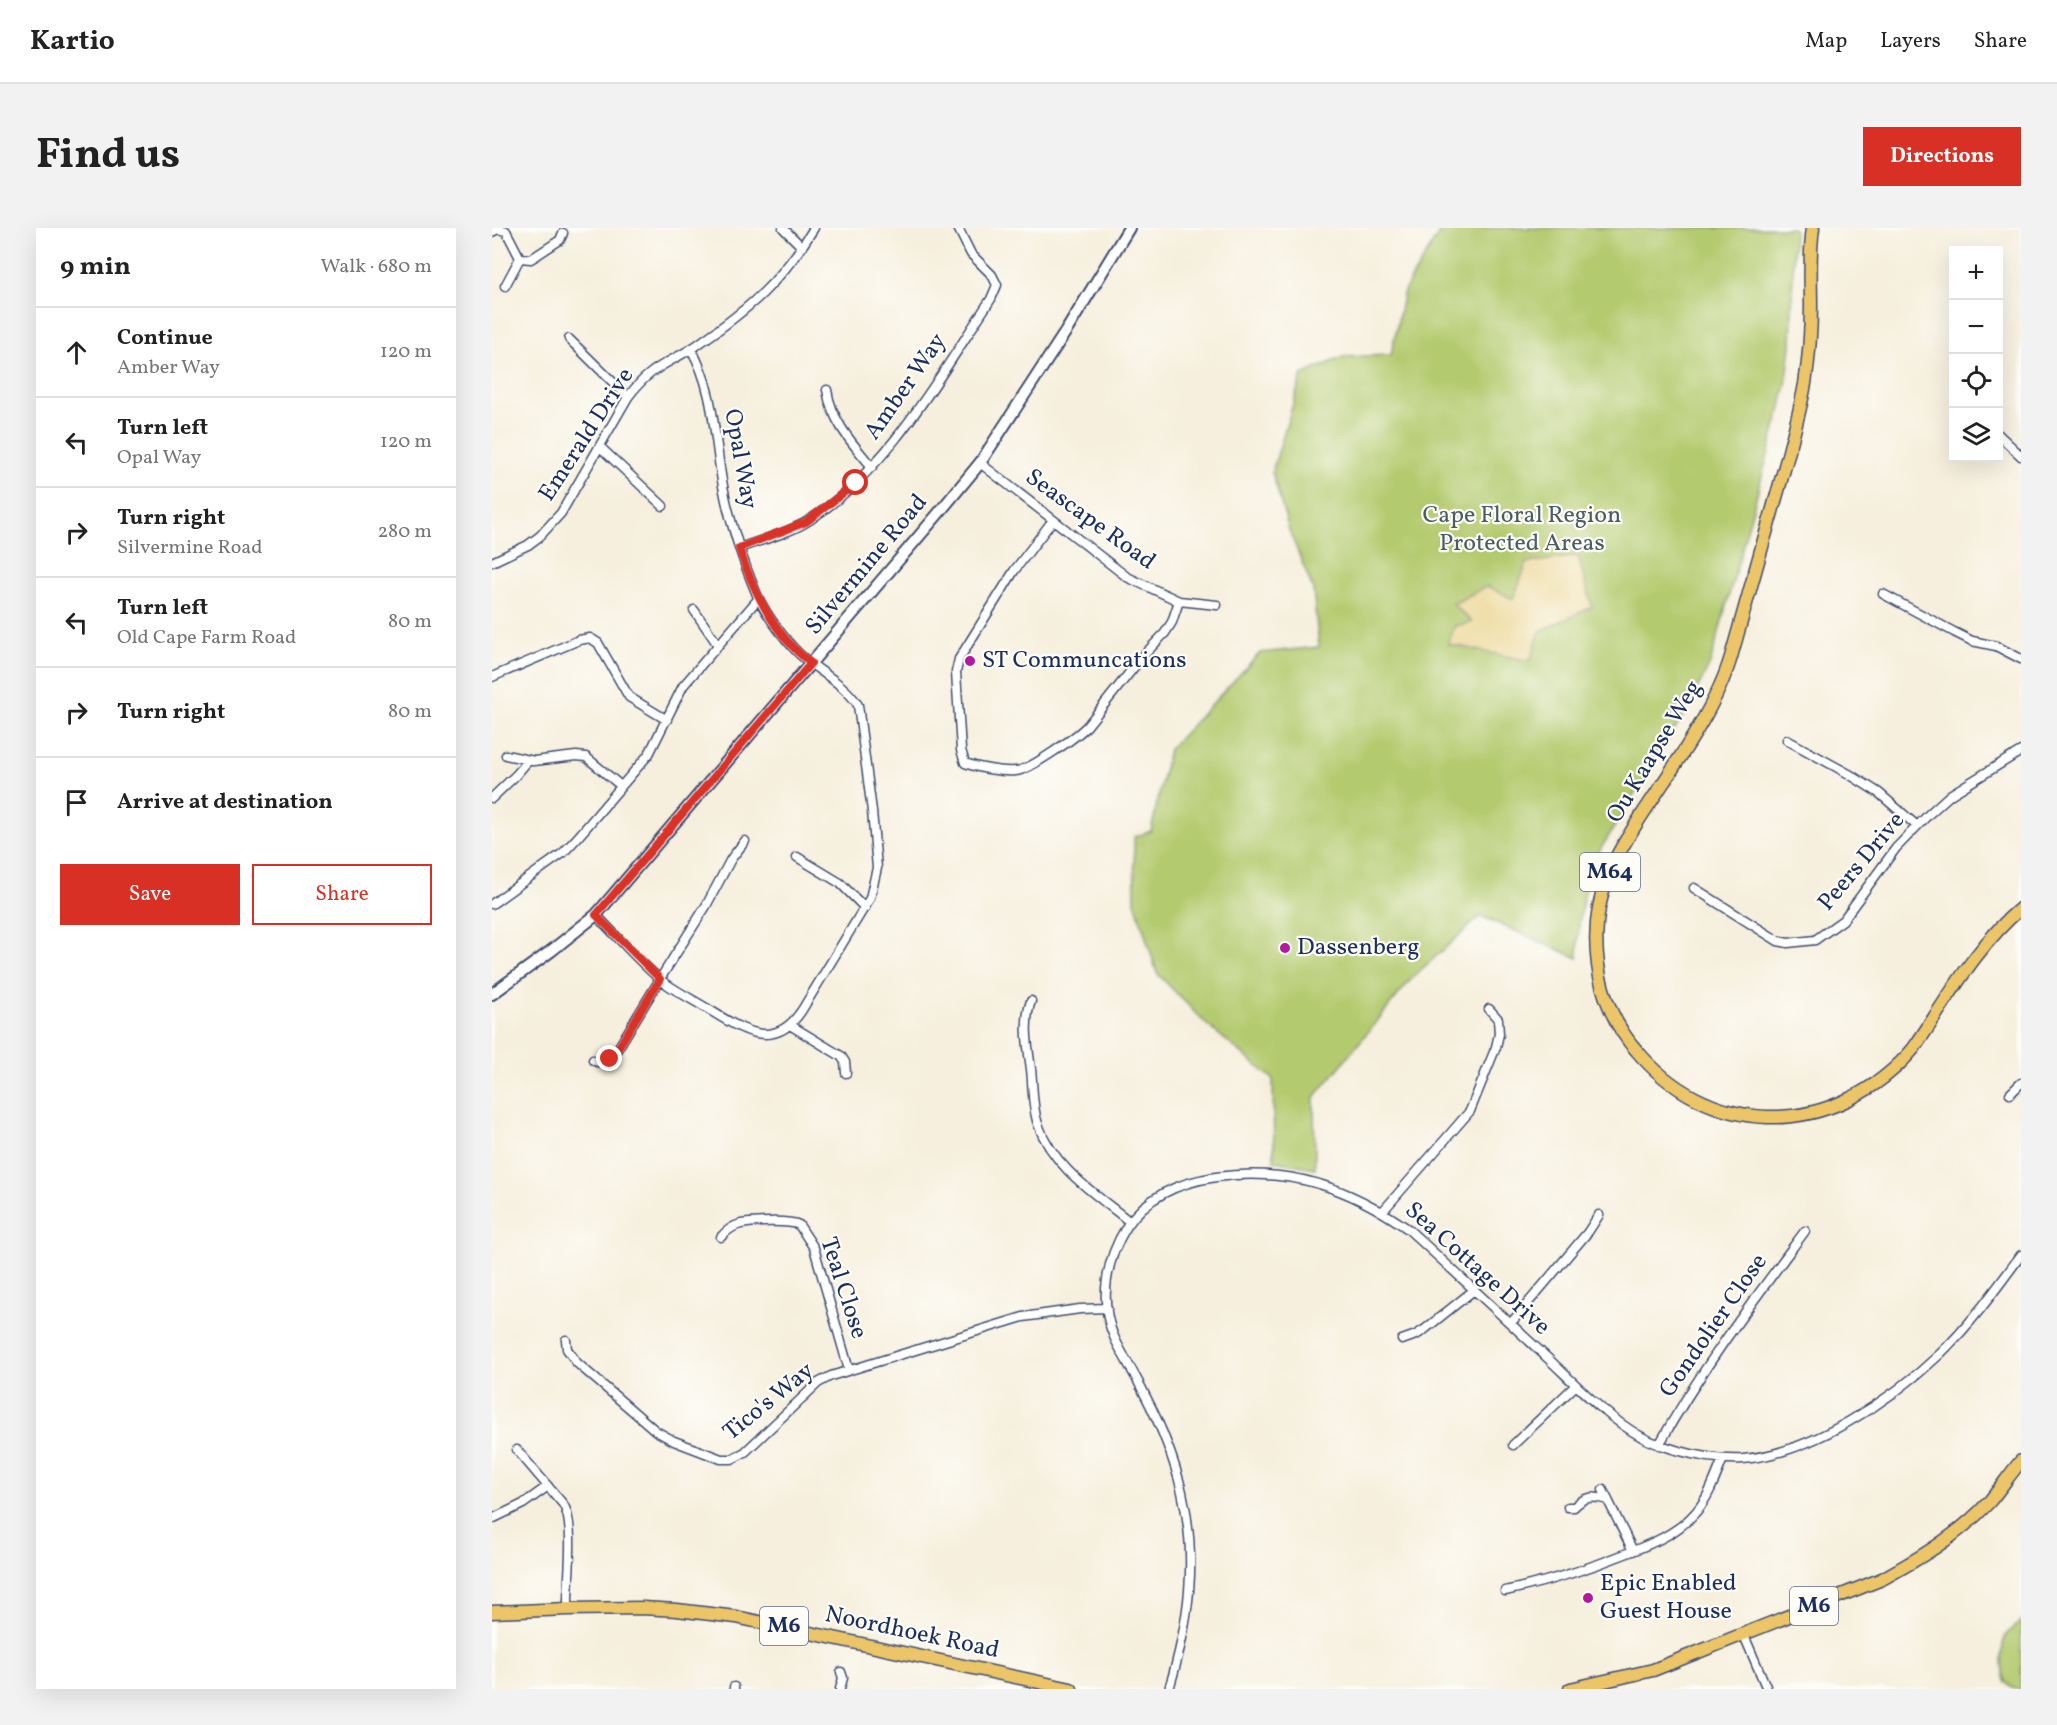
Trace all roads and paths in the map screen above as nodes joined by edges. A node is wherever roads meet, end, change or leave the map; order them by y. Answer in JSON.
{"nodes":[{"id":1,"x":783,"y":228,"type":"edge"},
{"id":2,"x":814,"y":228,"type":"edge"},
{"id":3,"x":958,"y":228,"type":"edge"},
{"id":4,"x":1129,"y":228,"type":"edge"},
{"id":5,"x":1813,"y":228,"type":"edge"},
{"id":6,"x":498,"y":230,"type":"edge"},
{"id":7,"x":563,"y":233,"type":"dead end"},
{"id":8,"x":802,"y":247,"type":"junction"},
{"id":9,"x":520,"y":258,"type":"junction"},
{"id":10,"x":505,"y":286,"type":"dead end"},
{"id":11,"x":569,"y":339,"type":"dead end"},
{"id":12,"x":691,"y":349,"type":"junction"},
{"id":13,"x":827,"y":390,"type":"dead end"},
{"id":14,"x":628,"y":397,"type":"junction"},
{"id":15,"x":2003,"y":439,"type":"edge"},
{"id":16,"x":600,"y":447,"type":"junction"},
{"id":17,"x":2021,"y":456,"type":"edge"},
{"id":18,"x":980,"y":463,"type":"junction"},
{"id":19,"x":872,"y":467,"type":"junction"},
{"id":20,"x":663,"y":506,"type":"dead end"},
{"id":21,"x":1053,"y":520,"type":"junction"},
{"id":22,"x":739,"y":548,"type":"junction"},
{"id":23,"x":492,"y":562,"type":"edge"},
{"id":24,"x":1883,"y":594,"type":"dead end"},
{"id":25,"x":759,"y":598,"type":"junction"},
{"id":26,"x":1179,"y":601,"type":"junction"},
{"id":27,"x":1217,"y":605,"type":"dead end"},
{"id":28,"x":694,"y":610,"type":"dead end"},
{"id":29,"x":718,"y":645,"type":"junction"},
{"id":30,"x":2021,"y":659,"type":"edge"},
{"id":31,"x":811,"y":663,"type":"junction"},
{"id":32,"x":492,"y":677,"type":"edge"},
{"id":33,"x":667,"y":720,"type":"junction"},
{"id":34,"x":1787,"y":741,"type":"dead end"},
{"id":35,"x":2021,"y":751,"type":"edge"},
{"id":36,"x":506,"y":755,"type":"dead end"},
{"id":37,"x":528,"y":761,"type":"junction"},
{"id":38,"x":621,"y":786,"type":"junction"},
{"id":39,"x":492,"y":798,"type":"edge"},
{"id":40,"x":1917,"y":826,"type":"junction"},
{"id":41,"x":745,"y":841,"type":"dead end"},
{"id":42,"x":797,"y":857,"type":"dead end"},
{"id":43,"x":1694,"y":888,"type":"dead end"},
{"id":44,"x":492,"y":904,"type":"edge"},
{"id":45,"x":865,"y":908,"type":"junction"},
{"id":46,"x":2021,"y":908,"type":"edge"},
{"id":47,"x":596,"y":915,"type":"junction"},
{"id":48,"x":660,"y":979,"type":"junction"},
{"id":49,"x":492,"y":994,"type":"edge"},
{"id":50,"x":1031,"y":1001,"type":"dead end"},
{"id":51,"x":1489,"y":1009,"type":"dead end"},
{"id":52,"x":790,"y":1025,"type":"junction"},
{"id":53,"x":594,"y":1060,"type":"dead end"},
{"id":54,"x":846,"y":1073,"type":"dead end"},
{"id":55,"x":2021,"y":1083,"type":"edge"},
{"id":56,"x":2010,"y":1094,"type":"dead end"},
{"id":57,"x":1383,"y":1211,"type":"junction"},
{"id":58,"x":1599,"y":1215,"type":"dead end"},
{"id":59,"x":1130,"y":1222,"type":"junction"},
{"id":60,"x":1805,"y":1232,"type":"dead end"},
{"id":61,"x":723,"y":1235,"type":"dead end"},
{"id":62,"x":2021,"y":1255,"type":"edge"},
{"id":63,"x":1474,"y":1290,"type":"junction"},
{"id":64,"x":1107,"y":1308,"type":"junction"},
{"id":65,"x":1511,"y":1323,"type":"junction"},
{"id":66,"x":566,"y":1340,"type":"dead end"},
{"id":67,"x":1402,"y":1340,"type":"dead end"},
{"id":68,"x":849,"y":1370,"type":"junction"},
{"id":69,"x":1576,"y":1385,"type":"junction"},
{"id":70,"x":1659,"y":1444,"type":"junction"},
{"id":71,"x":1513,"y":1445,"type":"dead end"},
{"id":72,"x":517,"y":1450,"type":"dead end"},
{"id":73,"x":1723,"y":1459,"type":"junction"},
{"id":74,"x":2021,"y":1461,"type":"edge"},
{"id":75,"x":548,"y":1486,"type":"junction"},
{"id":76,"x":1603,"y":1490,"type":"dead end"},
{"id":77,"x":1608,"y":1500,"type":"junction"},
{"id":78,"x":1568,"y":1507,"type":"dead end"},
{"id":79,"x":492,"y":1519,"type":"edge"},
{"id":80,"x":1633,"y":1551,"type":"junction"},
{"id":81,"x":1505,"y":1592,"type":"dead end"},
{"id":82,"x":568,"y":1609,"type":"junction"},
{"id":83,"x":492,"y":1612,"type":"edge"},
{"id":84,"x":1743,"y":1633,"type":"junction"},
{"id":85,"x":841,"y":1672,"type":"dead end"},
{"id":86,"x":840,"y":1689,"type":"edge"},
{"id":87,"x":1071,"y":1689,"type":"edge"},
{"id":88,"x":1168,"y":1689,"type":"edge"},
{"id":89,"x":1570,"y":1689,"type":"edge"},
{"id":90,"x":1767,"y":1689,"type":"edge"}],
"edges":[{"from":1,"to":8,"type":"street"},
{"from":2,"to":8,"type":"street","name":"Emerald Drive"},
{"from":3,"to":19,"type":"street","name":"Amber Way"},
{"from":4,"to":18,"type":"street","name":"Silvermine Road"},
{"from":5,"to":46,"type":"main road","name":"Ou Kaapse Weg","number":"M64"},
{"from":6,"to":9,"type":"street"},
{"from":7,"to":9,"type":"street"},
{"from":8,"to":12,"type":"street","name":"Emerald Drive"},
{"from":9,"to":10,"type":"street"},
{"from":11,"to":14,"type":"street"},
{"from":12,"to":14,"type":"street","name":"Emerald Drive"},
{"from":12,"to":22,"type":"street","name":"Opal Way"},
{"from":13,"to":19,"type":"street"},
{"from":14,"to":16,"type":"street","name":"Emerald Drive"},
{"from":15,"to":17,"type":"street"},
{"from":16,"to":20,"type":"street"},
{"from":16,"to":23,"type":"street","name":"Emerald Drive"},
{"from":18,"to":21,"type":"street","name":"Seascape Road"},
{"from":18,"to":31,"type":"street","name":"Silvermine Road"},
{"from":19,"to":22,"type":"street","name":"Amber Way"},
{"from":21,"to":26,"type":"street","name":"Seascape Road"},
{"from":21,"to":26,"type":"street"},
{"from":22,"to":25,"type":"street","name":"Opal Way"},
{"from":24,"to":30,"type":"street"},
{"from":25,"to":29,"type":"street"},
{"from":25,"to":31,"type":"street","name":"Opal Way"},
{"from":26,"to":27,"type":"street","name":"Seascape Road"},
{"from":28,"to":29,"type":"street"},
{"from":29,"to":33,"type":"street"},
{"from":31,"to":45,"type":"street","name":"Opal Way"},
{"from":31,"to":47,"type":"street","name":"Silvermine Road"},
{"from":32,"to":33,"type":"street"},
{"from":33,"to":38,"type":"street"},
{"from":34,"to":40,"type":"street"},
{"from":35,"to":40,"type":"street","name":"Peers Drive"},
{"from":36,"to":37,"type":"street"},
{"from":37,"to":38,"type":"street"},
{"from":37,"to":39,"type":"street"},
{"from":38,"to":44,"type":"street"},
{"from":40,"to":43,"type":"street","name":"Peers Drive"},
{"from":41,"to":48,"type":"street"},
{"from":42,"to":45,"type":"street"},
{"from":45,"to":52,"type":"street","name":"Opal Way"},
{"from":47,"to":48,"type":"street"},
{"from":47,"to":49,"type":"street","name":"Silvermine Road"},
{"from":48,"to":52,"type":"street"},
{"from":48,"to":53,"type":"street"},
{"from":50,"to":59,"type":"street"},
{"from":51,"to":57,"type":"street"},
{"from":52,"to":54,"type":"street"},
{"from":55,"to":56,"type":"street"},
{"from":57,"to":59,"type":"street","name":"Sea Cottage Drive"},
{"from":57,"to":63,"type":"street","name":"Sea Cottage Drive"},
{"from":58,"to":65,"type":"street"},
{"from":59,"to":64,"type":"street","name":"Sea Cottage Drive"},
{"from":60,"to":70,"type":"street","name":"Gondolier Close"},
{"from":61,"to":68,"type":"street","name":"Teal Close"},
{"from":62,"to":73,"type":"street","name":"Sea Cottage Drive"},
{"from":63,"to":65,"type":"street","name":"Sea Cottage Drive"},
{"from":63,"to":67,"type":"street"},
{"from":64,"to":68,"type":"street","name":"Tico's Way"},
{"from":64,"to":88,"type":"street","name":"Sea Cottage Drive"},
{"from":65,"to":69,"type":"street","name":"Sea Cottage Drive"},
{"from":66,"to":68,"type":"street","name":"Tico's Way"},
{"from":69,"to":70,"type":"street","name":"Sea Cottage Drive"},
{"from":69,"to":71,"type":"street"},
{"from":70,"to":73,"type":"street","name":"Sea Cottage Drive"},
{"from":72,"to":75,"type":"street"},
{"from":73,"to":80,"type":"street"},
{"from":74,"to":84,"type":"main road","number":"M6"},
{"from":75,"to":79,"type":"street"},
{"from":75,"to":82,"type":"street"},
{"from":76,"to":77,"type":"street"},
{"from":77,"to":78,"type":"street"},
{"from":77,"to":80,"type":"street"},
{"from":80,"to":81,"type":"street"},
{"from":82,"to":83,"type":"main road","name":"Noordhoek Road","number":"M6"},
{"from":82,"to":87,"type":"main road","name":"Noordhoek Road","number":"M6"},
{"from":84,"to":89,"type":"main road","number":"M6"},
{"from":84,"to":90,"type":"street"},
{"from":85,"to":86,"type":"street"}]}
